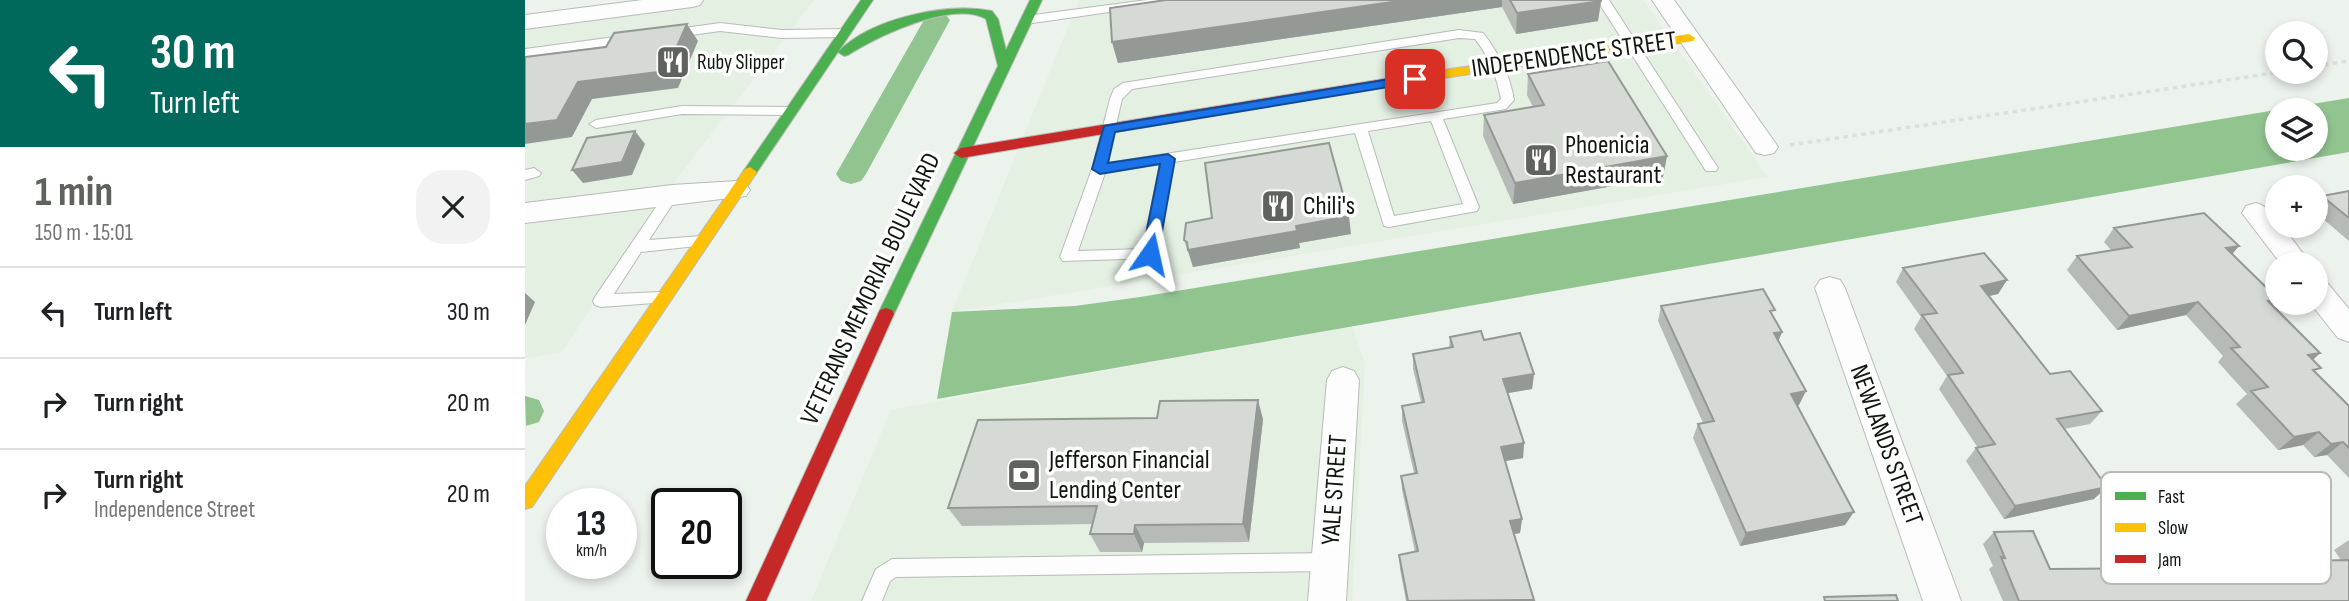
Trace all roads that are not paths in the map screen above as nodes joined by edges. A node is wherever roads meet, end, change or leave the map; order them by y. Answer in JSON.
{"nodes":[{"id":1,"x":535,"y":0,"type":"edge"},
{"id":2,"x":692,"y":0,"type":"edge"},
{"id":3,"x":867,"y":0,"type":"edge"},
{"id":4,"x":1036,"y":0,"type":"edge"},
{"id":5,"x":1172,"y":0,"type":"edge"},
{"id":6,"x":1603,"y":0,"type":"edge"},
{"id":7,"x":1663,"y":0,"type":"edge"},
{"id":8,"x":662,"y":2,"type":"edge"},
{"id":9,"x":1137,"y":3,"type":"edge"},
{"id":10,"x":525,"y":15,"type":"edge"},
{"id":11,"x":1026,"y":20,"type":"junction"},
{"id":12,"x":525,"y":22,"type":"edge"},
{"id":13,"x":845,"y":33,"type":"junction"},
{"id":14,"x":1689,"y":38,"type":"junction"},
{"id":15,"x":1633,"y":46,"type":"junction"},
{"id":16,"x":525,"y":53,"type":"edge"},
{"id":17,"x":1004,"y":66,"type":"junction"},
{"id":18,"x":1496,"y":66,"type":"junction"},
{"id":19,"x":819,"y":71,"type":"junction"},
{"id":20,"x":791,"y":111,"type":"junction"},
{"id":21,"x":1436,"y":117,"type":"junction"},
{"id":22,"x":596,"y":124,"type":"dead end"},
{"id":23,"x":1109,"y":129,"type":"junction"},
{"id":24,"x":1361,"y":130,"type":"junction"},
{"id":25,"x":1765,"y":147,"type":"road end"},
{"id":26,"x":961,"y":153,"type":"junction"},
{"id":27,"x":1168,"y":159,"type":"junction"},
{"id":28,"x":1711,"y":168,"type":"dead end"},
{"id":29,"x":1100,"y":169,"type":"junction"},
{"id":30,"x":737,"y":190,"type":"junction"},
{"id":31,"x":673,"y":194,"type":"junction"},
{"id":32,"x":525,"y":213,"type":"edge"},
{"id":33,"x":2256,"y":213,"type":"dead end"},
{"id":34,"x":701,"y":241,"type":"junction"},
{"id":35,"x":637,"y":247,"type":"junction"},
{"id":36,"x":2287,"y":252,"type":"edge"},
{"id":37,"x":1830,"y":288,"type":"dead end"},
{"id":38,"x":661,"y":298,"type":"junction"},
{"id":39,"x":2328,"y":304,"type":"edge"},
{"id":40,"x":2349,"y":330,"type":"edge"},
{"id":41,"x":1343,"y":380,"type":"dead end"},
{"id":42,"x":525,"y":501,"type":"edge"},
{"id":43,"x":1330,"y":562,"type":"junction"},
{"id":44,"x":756,"y":601,"type":"edge"},
{"id":45,"x":872,"y":601,"type":"edge"},
{"id":46,"x":1327,"y":601,"type":"edge"},
{"id":47,"x":1943,"y":601,"type":"edge"}],
"edges":[{"from":1,"to":10,"type":"street"},
{"from":2,"to":8,"type":"street"},
{"from":3,"to":13,"type":"main road"},
{"from":4,"to":11,"type":"main road","name":"VETERANS MEMORIAL BOULEVARD"},
{"from":5,"to":9,"type":"lane"},
{"from":6,"to":15,"type":"lane"},
{"from":7,"to":14,"type":"street"},
{"from":8,"to":12,"type":"street"},
{"from":9,"to":11,"type":"lane"},
{"from":11,"to":17,"type":"main road","name":"VETERANS MEMORIAL BOULEVARD"},
{"from":13,"to":16,"type":"lane"},
{"from":13,"to":19,"type":"main road"},
{"from":14,"to":15,"type":"main road","name":"INDEPENDENCE STREET"},
{"from":14,"to":25,"type":"street"},
{"from":15,"to":18,"type":"main road","name":"INDEPENDENCE STREET"},
{"from":15,"to":28,"type":"lane"},
{"from":17,"to":19,"type":"main road"},
{"from":17,"to":26,"type":"main road","name":"VETERANS MEMORIAL BOULEVARD"},
{"from":18,"to":21,"type":"lane"},
{"from":18,"to":23,"type":"main road","name":"INDEPENDENCE STREET"},
{"from":18,"to":23,"type":"lane"},
{"from":19,"to":20,"type":"main road"},
{"from":20,"to":22,"type":"lane"},
{"from":20,"to":30,"type":"main road"},
{"from":21,"to":24,"type":"lane"},
{"from":21,"to":24,"type":"lane"},
{"from":23,"to":26,"type":"main road","name":"INDEPENDENCE STREET"},
{"from":23,"to":29,"type":"lane"},
{"from":24,"to":27,"type":"lane"},
{"from":26,"to":44,"type":"main road","name":"VETERANS MEMORIAL BOULEVARD"},
{"from":27,"to":29,"type":"lane"},
{"from":27,"to":29,"type":"lane"},
{"from":30,"to":31,"type":"street"},
{"from":30,"to":34,"type":"main road"},
{"from":31,"to":32,"type":"street"},
{"from":31,"to":35,"type":"lane"},
{"from":33,"to":36,"type":"street"},
{"from":34,"to":35,"type":"lane"},
{"from":34,"to":38,"type":"main road"},
{"from":35,"to":38,"type":"lane"},
{"from":37,"to":47,"type":"street","name":"NEWLANDS STREET"},
{"from":38,"to":42,"type":"main road"},
{"from":39,"to":40,"type":"street"},
{"from":41,"to":43,"type":"street","name":"YALE STREET"},
{"from":43,"to":45,"type":"lane"},
{"from":43,"to":46,"type":"street","name":"YALE STREET"}]}
